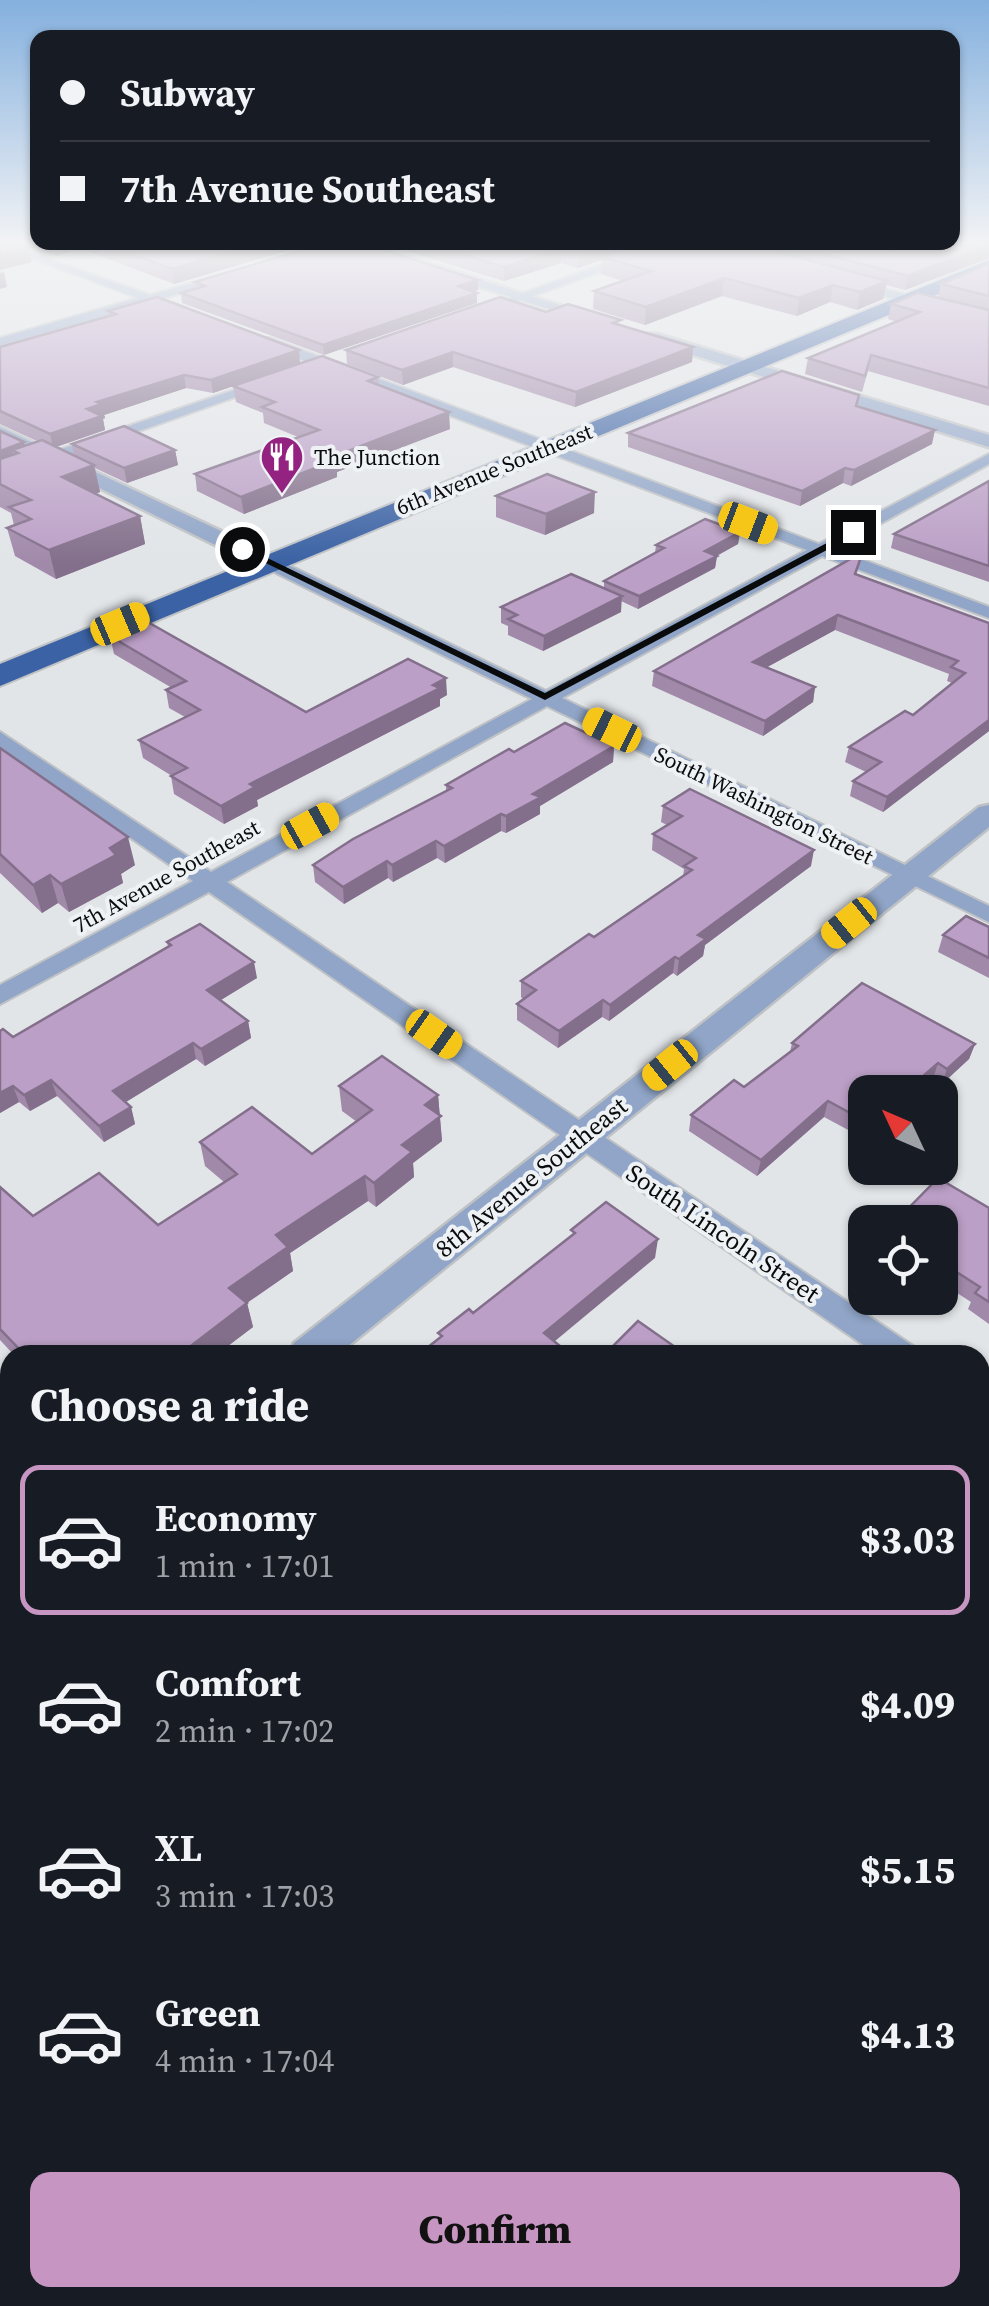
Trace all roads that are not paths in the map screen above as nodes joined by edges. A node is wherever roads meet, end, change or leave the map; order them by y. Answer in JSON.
{"nodes":[{"id":1,"x":282,"y":348,"type":"edge"},
{"id":2,"x":686,"y":348,"type":"edge"},
{"id":3,"x":790,"y":348,"type":"edge"},
{"id":4,"x":342,"y":358,"type":"edge"},
{"id":5,"x":325,"y":363,"type":"junction"},
{"id":6,"x":745,"y":366,"type":"junction"},
{"id":7,"x":293,"y":374,"type":"edge"},
{"id":8,"x":278,"y":380,"type":"edge"},
{"id":9,"x":0,"y":432,"type":"edge"},
{"id":10,"x":989,"y":441,"type":"edge"},
{"id":11,"x":547,"y":448,"type":"junction"},
{"id":12,"x":52,"y":458,"type":"junction"},
{"id":13,"x":989,"y":458,"type":"edge"},
{"id":14,"x":0,"y":475,"type":"edge"},
{"id":15,"x":820,"y":550,"type":"junction"},
{"id":16,"x":268,"y":562,"type":"junction"},
{"id":17,"x":989,"y":613,"type":"edge"},
{"id":18,"x":0,"y":676,"type":"edge"},
{"id":19,"x":545,"y":697,"type":"junction"},
{"id":20,"x":0,"y":738,"type":"edge"},
{"id":21,"x":989,"y":813,"type":"edge"},
{"id":22,"x":908,"y":875,"type":"junction"},
{"id":23,"x":209,"y":881,"type":"junction"},
{"id":24,"x":989,"y":915,"type":"edge"},
{"id":25,"x":0,"y":996,"type":"edge"},
{"id":26,"x":582,"y":1136,"type":"junction"},
{"id":27,"x":321,"y":1345,"type":"edge"},
{"id":28,"x":887,"y":1345,"type":"edge"}],
"edges":[{"from":1,"to":5,"type":"street"},
{"from":2,"to":6,"type":"street"},
{"from":3,"to":6,"type":"highway","name":"6th Avenue Southeast"},
{"from":4,"to":5,"type":"street"},
{"from":5,"to":7,"type":"street"},
{"from":5,"to":11,"type":"street"},
{"from":6,"to":10,"type":"street"},
{"from":6,"to":11,"type":"highway","name":"6th Avenue Southeast"},
{"from":8,"to":12,"type":"street"},
{"from":9,"to":12,"type":"street","name":"South Washington Street"},
{"from":11,"to":15,"type":"street"},
{"from":11,"to":16,"type":"highway","name":"6th Avenue Southeast"},
{"from":12,"to":14,"type":"street"},
{"from":12,"to":16,"type":"street","name":"South Washington Street"},
{"from":13,"to":15,"type":"street","name":"7th Avenue Southeast"},
{"from":15,"to":17,"type":"street"},
{"from":15,"to":19,"type":"street","name":"7th Avenue Southeast"},
{"from":16,"to":18,"type":"highway","name":"6th Avenue Southeast"},
{"from":16,"to":19,"type":"street","name":"South Washington Street"},
{"from":19,"to":22,"type":"street","name":"South Washington Street"},
{"from":19,"to":23,"type":"street","name":"7th Avenue Southeast"},
{"from":20,"to":23,"type":"street","name":"South Lincoln Street"},
{"from":21,"to":22,"type":"street","name":"8th Avenue Southeast"},
{"from":22,"to":24,"type":"street","name":"South Washington Street"},
{"from":22,"to":26,"type":"street","name":"8th Avenue Southeast"},
{"from":23,"to":25,"type":"street","name":"7th Avenue Southeast"},
{"from":23,"to":26,"type":"street","name":"South Lincoln Street"},
{"from":26,"to":27,"type":"street","name":"8th Avenue Southeast"},
{"from":26,"to":28,"type":"street","name":"South Lincoln Street"}]}
